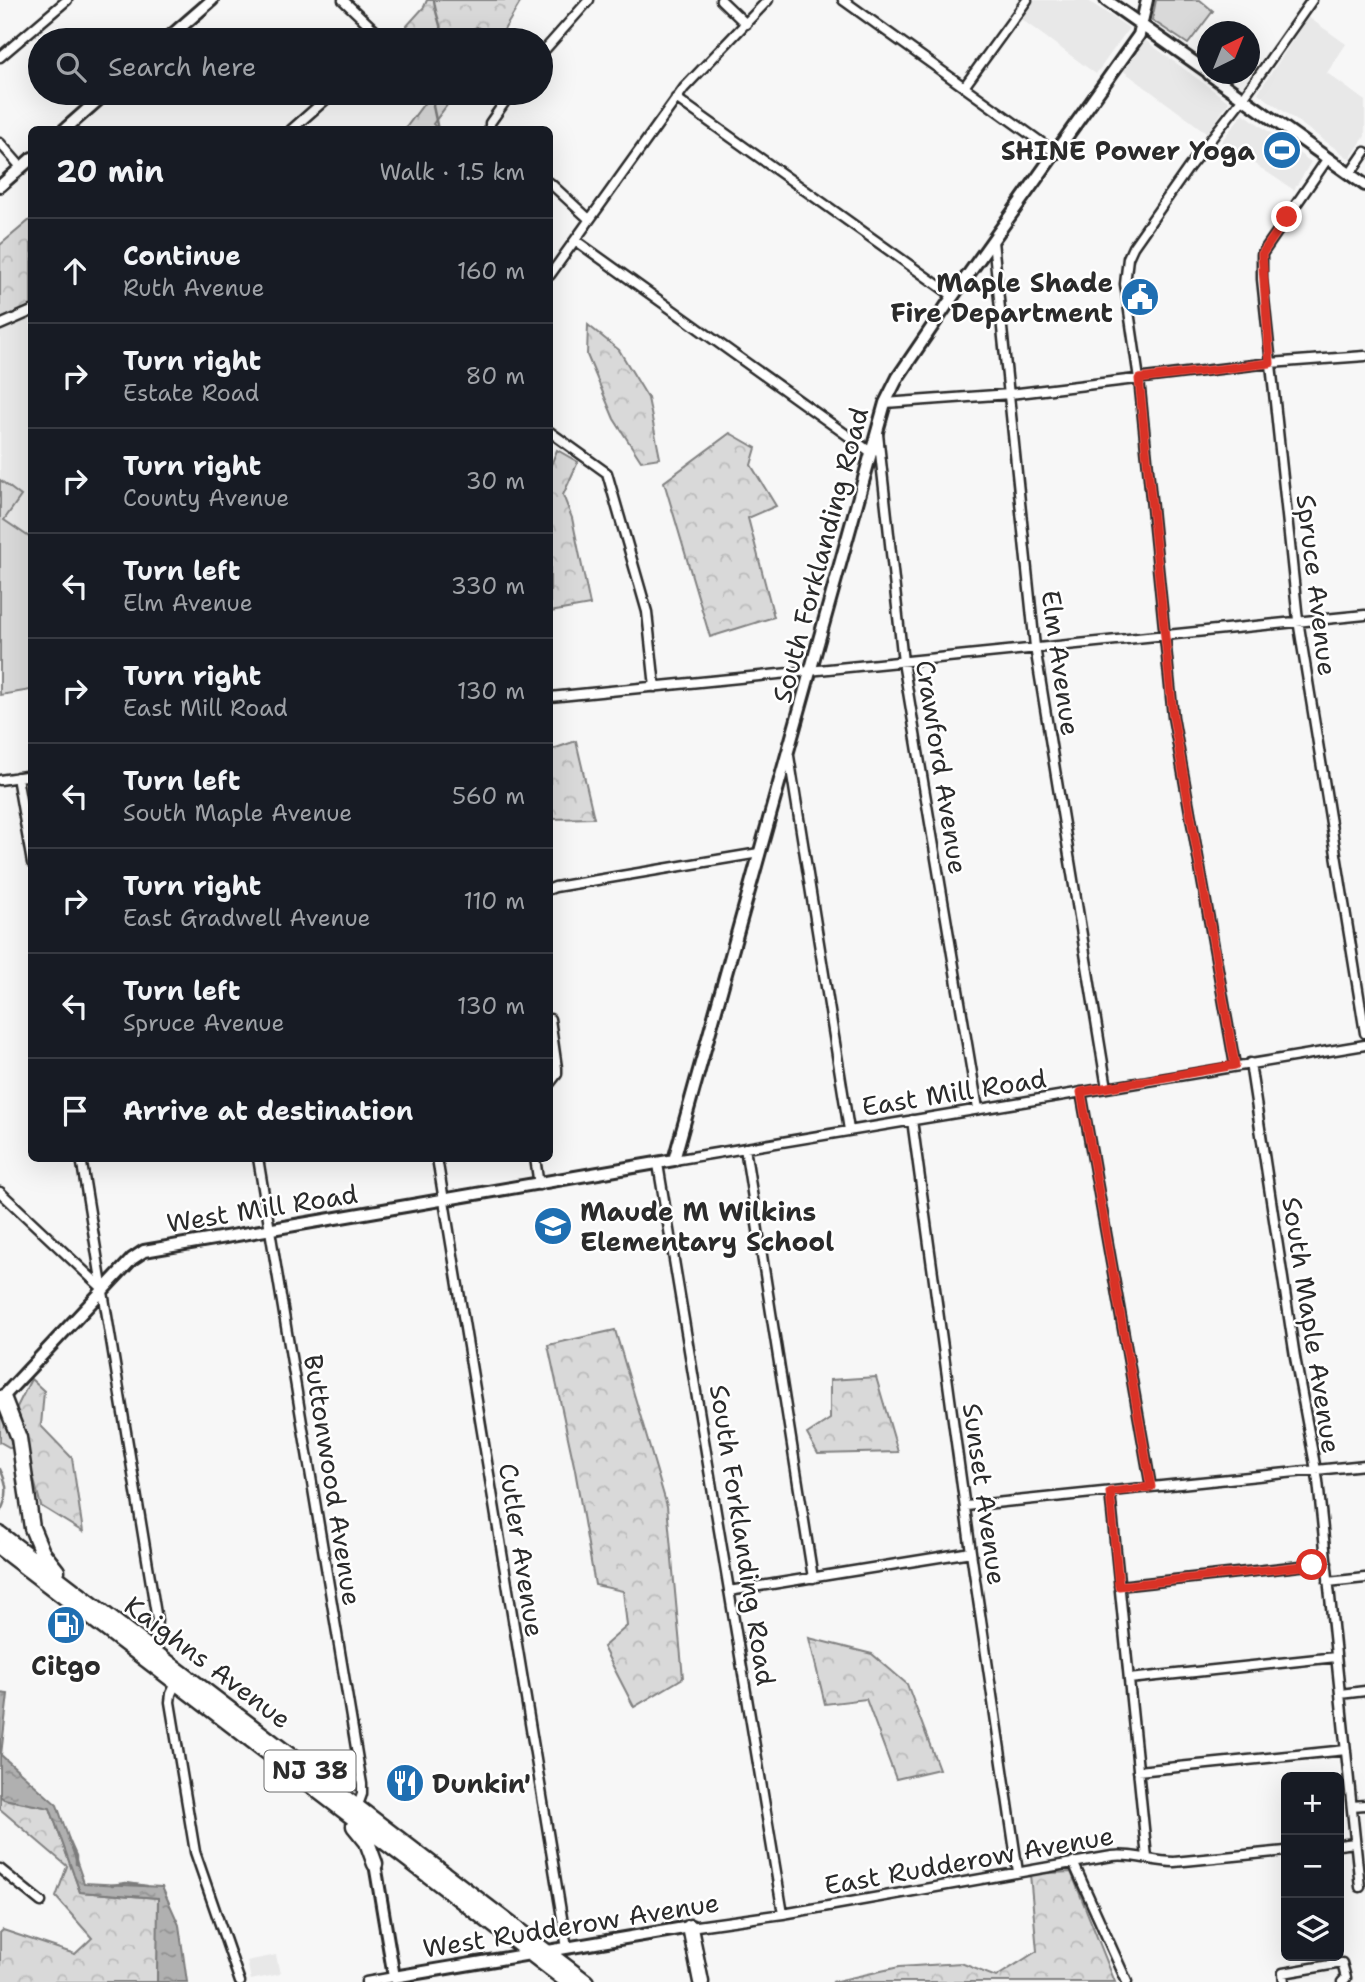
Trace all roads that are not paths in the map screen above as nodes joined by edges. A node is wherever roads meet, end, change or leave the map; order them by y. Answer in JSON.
{"nodes":[{"id":1,"x":67,"y":0,"type":"edge"},
{"id":2,"x":212,"y":0,"type":"edge"},
{"id":3,"x":343,"y":0,"type":"edge"},
{"id":4,"x":589,"y":0,"type":"edge"},
{"id":5,"x":721,"y":0,"type":"edge"},
{"id":6,"x":768,"y":0,"type":"edge"},
{"id":7,"x":844,"y":0,"type":"edge"},
{"id":8,"x":1027,"y":0,"type":"edge"},
{"id":9,"x":1106,"y":0,"type":"edge"},
{"id":10,"x":1147,"y":0,"type":"edge"},
{"id":11,"x":1312,"y":0,"type":"edge"},
{"id":12,"x":746,"y":24,"type":"junction"},
{"id":13,"x":1141,"y":25,"type":"junction"},
{"id":14,"x":33,"y":28,"type":"edge"},
{"id":15,"x":180,"y":28,"type":"edge"},
{"id":16,"x":372,"y":28,"type":"edge"},
{"id":17,"x":28,"y":32,"type":"edge"},
{"id":18,"x":553,"y":40,"type":"edge"},
{"id":19,"x":1,"y":54,"type":"edge"},
{"id":20,"x":1197,"y":65,"type":"edge"},
{"id":21,"x":1223,"y":84,"type":"edge"},
{"id":22,"x":964,"y":87,"type":"junction"},
{"id":23,"x":676,"y":98,"type":"junction"},
{"id":24,"x":1243,"y":98,"type":"junction"},
{"id":25,"x":92,"y":105,"type":"edge"},
{"id":26,"x":319,"y":105,"type":"edge"},
{"id":27,"x":503,"y":105,"type":"edge"},
{"id":28,"x":69,"y":126,"type":"edge"},
{"id":29,"x":296,"y":126,"type":"edge"},
{"id":30,"x":490,"y":126,"type":"edge"},
{"id":31,"x":0,"y":143,"type":"edge"},
{"id":32,"x":1365,"y":152,"type":"edge"},
{"id":33,"x":1056,"y":153,"type":"junction"},
{"id":34,"x":1328,"y":158,"type":"junction"},
{"id":35,"x":28,"y":161,"type":"edge"},
{"id":36,"x":21,"y":167,"type":"junction"},
{"id":37,"x":1350,"y":174,"type":"junction"},
{"id":38,"x":1365,"y":185,"type":"edge"},
{"id":39,"x":0,"y":186,"type":"edge"},
{"id":40,"x":553,"y":186,"type":"edge"},
{"id":41,"x":589,"y":219,"type":"junction"},
{"id":42,"x":575,"y":240,"type":"junction"},
{"id":43,"x":993,"y":241,"type":"junction"},
{"id":44,"x":553,"y":271,"type":"edge"},
{"id":45,"x":953,"y":296,"type":"junction"},
{"id":46,"x":28,"y":313,"type":"edge"},
{"id":47,"x":0,"y":325,"type":"edge"},
{"id":48,"x":1365,"y":356,"type":"edge"},
{"id":49,"x":1270,"y":363,"type":"junction"},
{"id":50,"x":1139,"y":379,"type":"junction"},
{"id":51,"x":1010,"y":394,"type":"junction"},
{"id":52,"x":885,"y":403,"type":"junction"},
{"id":53,"x":877,"y":431,"type":"junction"},
{"id":54,"x":553,"y":434,"type":"edge"},
{"id":55,"x":872,"y":453,"type":"junction"},
{"id":56,"x":1365,"y":615,"type":"edge"},
{"id":57,"x":1298,"y":620,"type":"junction"},
{"id":58,"x":1166,"y":635,"type":"junction"},
{"id":59,"x":1035,"y":648,"type":"junction"},
{"id":60,"x":903,"y":662,"type":"junction"},
{"id":61,"x":811,"y":671,"type":"junction"},
{"id":62,"x":655,"y":687,"type":"junction"},
{"id":63,"x":553,"y":696,"type":"edge"},
{"id":64,"x":788,"y":753,"type":"junction"},
{"id":65,"x":28,"y":776,"type":"edge"},
{"id":66,"x":17,"y":777,"type":"junction"},
{"id":67,"x":0,"y":780,"type":"edge"},
{"id":68,"x":28,"y":840,"type":"edge"},
{"id":69,"x":759,"y":853,"type":"junction"},
{"id":70,"x":553,"y":888,"type":"edge"},
{"id":71,"x":1365,"y":1033,"type":"edge"},
{"id":72,"x":553,"y":1040,"type":"edge"},
{"id":73,"x":1365,"y":1045,"type":"edge"},
{"id":74,"x":1250,"y":1063,"type":"junction"},
{"id":75,"x":1235,"y":1065,"type":"junction"},
{"id":76,"x":553,"y":1079,"type":"edge"},
{"id":77,"x":1107,"y":1088,"type":"junction"},
{"id":78,"x":1081,"y":1092,"type":"junction"},
{"id":79,"x":978,"y":1109,"type":"junction"},
{"id":80,"x":912,"y":1120,"type":"junction"},
{"id":81,"x":849,"y":1130,"type":"junction"},
{"id":82,"x":745,"y":1148,"type":"junction"},
{"id":83,"x":674,"y":1160,"type":"junction"},
{"id":84,"x":82,"y":1162,"type":"edge"},
{"id":85,"x":259,"y":1162,"type":"edge"},
{"id":86,"x":438,"y":1162,"type":"edge"},
{"id":87,"x":536,"y":1162,"type":"edge"},
{"id":88,"x":658,"y":1164,"type":"junction"},
{"id":89,"x":539,"y":1185,"type":"junction"},
{"id":90,"x":0,"y":1192,"type":"edge"},
{"id":91,"x":444,"y":1201,"type":"junction"},
{"id":92,"x":271,"y":1230,"type":"junction"},
{"id":93,"x":103,"y":1290,"type":"junction"},
{"id":94,"x":1,"y":1399,"type":"edge"},
{"id":95,"x":6,"y":1421,"type":"edge"},
{"id":96,"x":1365,"y":1465,"type":"edge"},
{"id":97,"x":1314,"y":1470,"type":"junction"},
{"id":98,"x":1151,"y":1487,"type":"junction"},
{"id":99,"x":1110,"y":1492,"type":"junction"},
{"id":100,"x":965,"y":1506,"type":"junction"},
{"id":101,"x":0,"y":1534,"type":"edge"},
{"id":102,"x":0,"y":1548,"type":"edge"},
{"id":103,"x":971,"y":1552,"type":"junction"},
{"id":104,"x":1327,"y":1563,"type":"junction"},
{"id":105,"x":813,"y":1578,"type":"junction"},
{"id":106,"x":1365,"y":1578,"type":"edge"},
{"id":107,"x":1328,"y":1582,"type":"junction"},
{"id":108,"x":1119,"y":1586,"type":"junction"},
{"id":109,"x":74,"y":1590,"type":"junction"},
{"id":110,"x":729,"y":1591,"type":"junction"},
{"id":111,"x":150,"y":1649,"type":"junction"},
{"id":112,"x":1336,"y":1657,"type":"junction"},
{"id":113,"x":1129,"y":1679,"type":"junction"},
{"id":114,"x":176,"y":1683,"type":"junction"},
{"id":115,"x":1365,"y":1691,"type":"edge"},
{"id":116,"x":1340,"y":1694,"type":"junction"},
{"id":117,"x":1346,"y":1750,"type":"junction"},
{"id":118,"x":1138,"y":1771,"type":"junction"},
{"id":119,"x":327,"y":1798,"type":"junction"},
{"id":120,"x":1365,"y":1805,"type":"edge"},
{"id":121,"x":1352,"y":1806,"type":"junction"},
{"id":122,"x":357,"y":1808,"type":"junction"},
{"id":123,"x":1356,"y":1843,"type":"junction"},
{"id":124,"x":1344,"y":1844,"type":"edge"},
{"id":125,"x":1281,"y":1851,"type":"edge"},
{"id":126,"x":1147,"y":1858,"type":"junction"},
{"id":127,"x":1073,"y":1862,"type":"junction"},
{"id":128,"x":375,"y":1864,"type":"joint"},
{"id":129,"x":1,"y":1872,"type":"edge"},
{"id":130,"x":1018,"y":1872,"type":"junction"},
{"id":131,"x":1360,"y":1887,"type":"dead end"},
{"id":132,"x":41,"y":1902,"type":"dead end"},
{"id":133,"x":783,"y":1914,"type":"junction"},
{"id":134,"x":690,"y":1927,"type":"junction"},
{"id":135,"x":567,"y":1948,"type":"junction"},
{"id":136,"x":546,"y":1952,"type":"junction"},
{"id":137,"x":531,"y":1954,"type":"junction"},
{"id":138,"x":394,"y":1977,"type":"junction"},
{"id":139,"x":1284,"y":1977,"type":"edge"},
{"id":140,"x":240,"y":1982,"type":"edge"},
{"id":141,"x":366,"y":1982,"type":"edge"},
{"id":142,"x":568,"y":1982,"type":"edge"},
{"id":143,"x":586,"y":1982,"type":"edge"},
{"id":144,"x":701,"y":1982,"type":"edge"},
{"id":145,"x":1127,"y":1982,"type":"edge"},
{"id":146,"x":1342,"y":1982,"type":"edge"}],
"edges":[{"from":1,"to":14,"type":"street"},
{"from":2,"to":15,"type":"street"},
{"from":3,"to":16,"type":"street"},
{"from":4,"to":18,"type":"street"},
{"from":5,"to":12,"type":"street"},
{"from":6,"to":12,"type":"street"},
{"from":7,"to":22,"type":"street"},
{"from":8,"to":22,"type":"street"},
{"from":9,"to":13,"type":"street"},
{"from":10,"to":13,"type":"street","name":"South Forklanding Road"},
{"from":11,"to":24,"type":"street"},
{"from":12,"to":23,"type":"street"},
{"from":13,"to":20,"type":"street"},
{"from":13,"to":33,"type":"street","name":"South Forklanding Road"},
{"from":17,"to":19,"type":"street"},
{"from":21,"to":24,"type":"street"},
{"from":22,"to":33,"type":"street"},
{"from":23,"to":41,"type":"street"},
{"from":23,"to":45,"type":"street"},
{"from":24,"to":34,"type":"street"},
{"from":24,"to":50,"type":"street"},
{"from":25,"to":28,"type":"street"},
{"from":26,"to":29,"type":"street"},
{"from":27,"to":30,"type":"street"},
{"from":31,"to":36,"type":"street"},
{"from":32,"to":37,"type":"street"},
{"from":33,"to":43,"type":"street","name":"South Forklanding Road"},
{"from":34,"to":37,"type":"street"},
{"from":34,"to":49,"type":"street","name":"Spruce Avenue"},
{"from":35,"to":36,"type":"street"},
{"from":36,"to":39,"type":"street"},
{"from":37,"to":38,"type":"street"},
{"from":40,"to":41,"type":"street"},
{"from":41,"to":42,"type":"street"},
{"from":42,"to":44,"type":"street"},
{"from":42,"to":55,"type":"street"},
{"from":43,"to":45,"type":"street","name":"South Forklanding Road"},
{"from":43,"to":51,"type":"street","name":"Elm Avenue"},
{"from":45,"to":52,"type":"street","name":"South Forklanding Road"},
{"from":46,"to":47,"type":"street"},
{"from":48,"to":49,"type":"street"},
{"from":49,"to":50,"type":"street"},
{"from":49,"to":57,"type":"street","name":"Spruce Avenue"},
{"from":50,"to":51,"type":"street"},
{"from":50,"to":58,"type":"street"},
{"from":51,"to":52,"type":"street"},
{"from":51,"to":59,"type":"street","name":"Elm Avenue"},
{"from":52,"to":53,"type":"street","name":"South Forklanding Road"},
{"from":53,"to":55,"type":"street","name":"South Forklanding Road"},
{"from":53,"to":60,"type":"street","name":"Crawford Avenue"},
{"from":54,"to":62,"type":"street"},
{"from":55,"to":61,"type":"street","name":"South Forklanding Road"},
{"from":56,"to":57,"type":"street"},
{"from":57,"to":58,"type":"street"},
{"from":57,"to":71,"type":"street","name":"Spruce Avenue"},
{"from":58,"to":59,"type":"street"},
{"from":58,"to":75,"type":"street"},
{"from":59,"to":60,"type":"street"},
{"from":59,"to":77,"type":"street","name":"Elm Avenue"},
{"from":60,"to":61,"type":"street"},
{"from":60,"to":79,"type":"street","name":"Crawford Avenue"},
{"from":61,"to":62,"type":"street"},
{"from":61,"to":64,"type":"street","name":"South Forklanding Road"},
{"from":62,"to":63,"type":"street"},
{"from":64,"to":69,"type":"street","name":"South Forklanding Road"},
{"from":64,"to":81,"type":"street"},
{"from":65,"to":66,"type":"street"},
{"from":66,"to":67,"type":"street"},
{"from":66,"to":68,"type":"street"},
{"from":69,"to":70,"type":"street"},
{"from":69,"to":83,"type":"street","name":"South Forklanding Road"},
{"from":72,"to":76,"type":"street"},
{"from":73,"to":74,"type":"street","name":"East Mill Road"},
{"from":74,"to":75,"type":"street","name":"East Mill Road"},
{"from":74,"to":97,"type":"street","name":"South Maple Avenue"},
{"from":75,"to":77,"type":"street","name":"East Mill Road"},
{"from":77,"to":78,"type":"street","name":"East Mill Road"},
{"from":78,"to":79,"type":"street","name":"East Mill Road"},
{"from":78,"to":98,"type":"street"},
{"from":79,"to":80,"type":"street","name":"East Mill Road"},
{"from":80,"to":81,"type":"street","name":"East Mill Road"},
{"from":80,"to":100,"type":"street","name":"Sunset Avenue"},
{"from":81,"to":82,"type":"street","name":"East Mill Road"},
{"from":82,"to":83,"type":"street","name":"East Mill Road"},
{"from":82,"to":105,"type":"street"},
{"from":83,"to":88,"type":"street","name":"West Mill Road"},
{"from":84,"to":93,"type":"street"},
{"from":85,"to":92,"type":"street","name":"Buttonwood Avenue"},
{"from":86,"to":91,"type":"street","name":"Cutler Avenue"},
{"from":87,"to":89,"type":"street"},
{"from":88,"to":89,"type":"street","name":"West Mill Road"},
{"from":88,"to":110,"type":"street","name":"South Forklanding Road"},
{"from":89,"to":91,"type":"street","name":"West Mill Road"},
{"from":90,"to":93,"type":"street"},
{"from":91,"to":92,"type":"street","name":"West Mill Road"},
{"from":91,"to":135,"type":"street","name":"Cutler Avenue"},
{"from":92,"to":93,"type":"street","name":"West Mill Road"},
{"from":92,"to":122,"type":"street","name":"Buttonwood Avenue"},
{"from":93,"to":94,"type":"street","name":"West Mill Road"},
{"from":93,"to":111,"type":"street"},
{"from":94,"to":95,"type":"highway"},
{"from":95,"to":109,"type":"highway"},
{"from":96,"to":97,"type":"street"},
{"from":97,"to":98,"type":"street"},
{"from":97,"to":104,"type":"street","name":"South Maple Avenue"},
{"from":98,"to":99,"type":"street"},
{"from":99,"to":100,"type":"street"},
{"from":99,"to":108,"type":"street"},
{"from":100,"to":103,"type":"street","name":"Sunset Avenue"},
{"from":101,"to":109,"type":"highway","name":"Kaighns Avenue","number":"NJ 38"},
{"from":102,"to":114,"type":"highway","name":"Kaighns Avenue","number":"NJ 38"},
{"from":103,"to":105,"type":"street"},
{"from":103,"to":130,"type":"street","name":"Sunset Avenue"},
{"from":104,"to":107,"type":"street","name":"South Maple Avenue"},
{"from":104,"to":108,"type":"street"},
{"from":105,"to":110,"type":"street"},
{"from":106,"to":107,"type":"street"},
{"from":107,"to":112,"type":"street","name":"South Maple Avenue"},
{"from":108,"to":113,"type":"street"},
{"from":109,"to":111,"type":"highway","name":"Kaighns Avenue","number":"NJ 38"},
{"from":110,"to":133,"type":"street","name":"South Forklanding Road"},
{"from":111,"to":122,"type":"highway","name":"Kaighns Avenue","number":"NJ 38"},
{"from":112,"to":113,"type":"street"},
{"from":112,"to":116,"type":"street","name":"South Maple Avenue"},
{"from":113,"to":118,"type":"street"},
{"from":114,"to":119,"type":"highway","name":"Kaighns Avenue","number":"NJ 38"},
{"from":114,"to":140,"type":"street"},
{"from":115,"to":116,"type":"street"},
{"from":116,"to":117,"type":"street","name":"South Maple Avenue"},
{"from":117,"to":118,"type":"street"},
{"from":117,"to":121,"type":"street","name":"South Maple Avenue"},
{"from":118,"to":126,"type":"street"},
{"from":119,"to":128,"type":"highway"},
{"from":119,"to":137,"type":"highway","name":"Kaighns Avenue","number":"NJ 38"},
{"from":120,"to":121,"type":"street"},
{"from":121,"to":123,"type":"street","name":"South Maple Avenue"},
{"from":122,"to":136,"type":"highway","name":"Kaighns Avenue","number":"NJ 38"},
{"from":123,"to":124,"type":"street"},
{"from":123,"to":131,"type":"street","name":"South Maple Avenue"},
{"from":125,"to":126,"type":"street","name":"East Rudderow Avenue"},
{"from":126,"to":127,"type":"street","name":"East Rudderow Avenue"},
{"from":127,"to":130,"type":"street","name":"East Rudderow Avenue"},
{"from":127,"to":145,"type":"street"},
{"from":128,"to":138,"type":"street"},
{"from":129,"to":132,"type":"street"},
{"from":130,"to":133,"type":"street","name":"East Rudderow Avenue"},
{"from":133,"to":134,"type":"street","name":"West Rudderow Avenue"},
{"from":134,"to":135,"type":"street","name":"West Rudderow Avenue"},
{"from":134,"to":144,"type":"highway"},
{"from":135,"to":136,"type":"street","name":"West Rudderow Avenue"},
{"from":136,"to":137,"type":"street","name":"West Rudderow Avenue"},
{"from":136,"to":143,"type":"highway","name":"Kaighns Avenue","number":"NJ 38"},
{"from":137,"to":138,"type":"street","name":"West Rudderow Avenue"},
{"from":137,"to":142,"type":"highway","name":"Kaighns Avenue","number":"NJ 38"},
{"from":138,"to":141,"type":"street","name":"West Rudderow Avenue"},
{"from":139,"to":146,"type":"street"}]}
